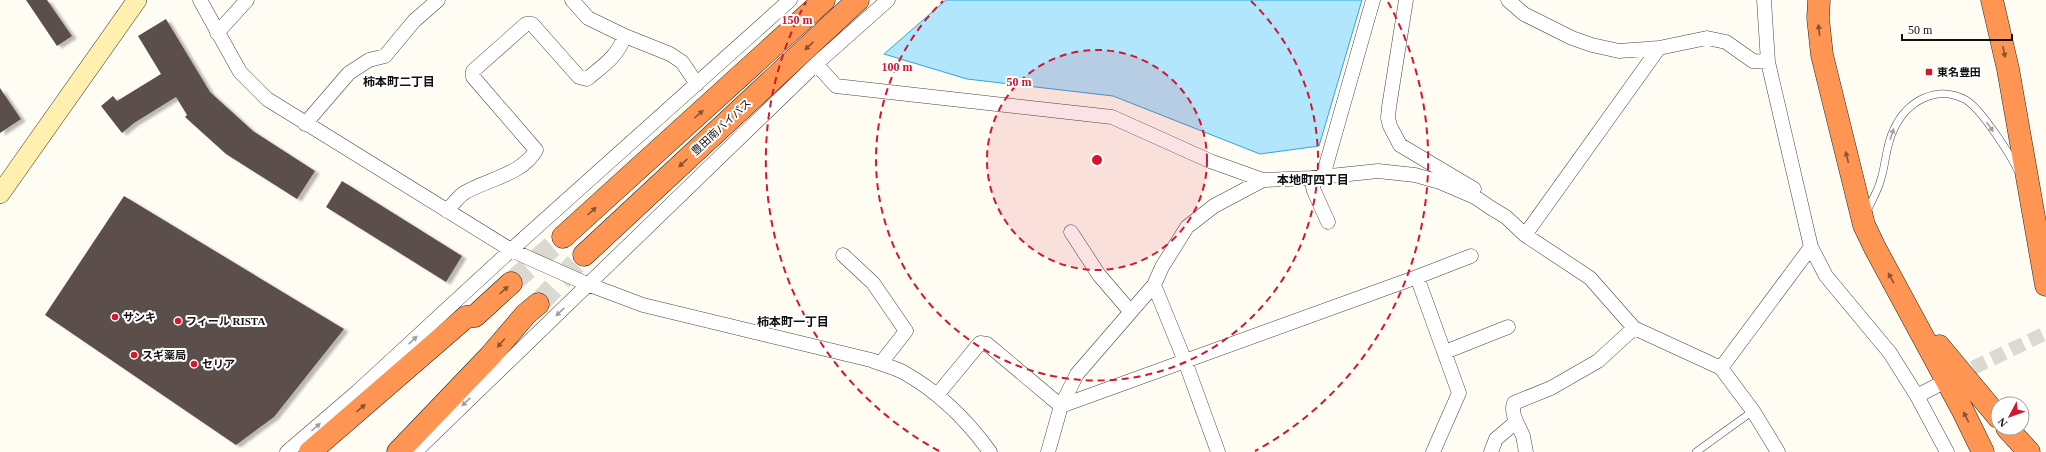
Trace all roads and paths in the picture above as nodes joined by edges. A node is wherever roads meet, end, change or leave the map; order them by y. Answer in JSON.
{"nodes":[{"id":1,"x":137,"y":0,"type":"edge"},
{"id":2,"x":200,"y":0,"type":"edge"},
{"id":3,"x":247,"y":0,"type":"edge"},
{"id":4,"x":438,"y":0,"type":"edge"},
{"id":5,"x":572,"y":0,"type":"edge"},
{"id":6,"x":790,"y":0,"type":"edge"},
{"id":7,"x":824,"y":0,"type":"edge"},
{"id":8,"x":858,"y":0,"type":"edge"},
{"id":9,"x":888,"y":0,"type":"edge"},
{"id":10,"x":1373,"y":0,"type":"edge"},
{"id":11,"x":1406,"y":0,"type":"edge"},
{"id":12,"x":1508,"y":0,"type":"edge"},
{"id":13,"x":1764,"y":0,"type":"edge"},
{"id":14,"x":1819,"y":0,"type":"edge"},
{"id":15,"x":1992,"y":0,"type":"edge"},
{"id":16,"x":217,"y":33,"type":"junction"},
{"id":17,"x":625,"y":36,"type":"junction"},
{"id":18,"x":1659,"y":48,"type":"junction"},
{"id":19,"x":1768,"y":62,"type":"junction"},
{"id":20,"x":816,"y":64,"type":"junction"},
{"id":21,"x":697,"y":84,"type":"junction"},
{"id":22,"x":306,"y":124,"type":"junction"},
{"id":23,"x":1317,"y":177,"type":"junction"},
{"id":24,"x":1263,"y":180,"type":"junction"},
{"id":25,"x":0,"y":194,"type":"edge"},
{"id":26,"x":2032,"y":203,"type":"junction"},
{"id":27,"x":1491,"y":208,"type":"junction"},
{"id":28,"x":447,"y":211,"type":"junction"},
{"id":29,"x":1328,"y":222,"type":"dead end"},
{"id":30,"x":1864,"y":225,"type":"junction"},
{"id":31,"x":1071,"y":232,"type":"dead end"},
{"id":32,"x":1525,"y":235,"type":"junction"},
{"id":33,"x":563,"y":237,"type":"tunnel mouth"},
{"id":34,"x":2046,"y":242,"type":"edge"},
{"id":35,"x":1811,"y":247,"type":"junction"},
{"id":36,"x":511,"y":250,"type":"junction"},
{"id":37,"x":584,"y":255,"type":"tunnel mouth"},
{"id":38,"x":843,"y":255,"type":"dead end"},
{"id":39,"x":1471,"y":256,"type":"dead end"},
{"id":40,"x":1416,"y":277,"type":"junction"},
{"id":41,"x":511,"y":283,"type":"tunnel mouth"},
{"id":42,"x":587,"y":284,"type":"junction"},
{"id":43,"x":1154,"y":285,"type":"junction"},
{"id":44,"x":2046,"y":285,"type":"edge"},
{"id":45,"x":1902,"y":298,"type":"junction"},
{"id":46,"x":532,"y":309,"type":"tunnel mouth"},
{"id":47,"x":1130,"y":311,"type":"junction"},
{"id":48,"x":1508,"y":327,"type":"dead end"},
{"id":49,"x":1634,"y":328,"type":"junction"},
{"id":50,"x":1445,"y":352,"type":"junction"},
{"id":51,"x":1185,"y":361,"type":"junction"},
{"id":52,"x":880,"y":363,"type":"junction"},
{"id":53,"x":1721,"y":368,"type":"junction"},
{"id":54,"x":1938,"y":385,"type":"dead end"},
{"id":55,"x":937,"y":395,"type":"junction"},
{"id":56,"x":1917,"y":396,"type":"junction"},
{"id":57,"x":1061,"y":406,"type":"junction"},
{"id":58,"x":1990,"y":408,"type":"edge"},
{"id":59,"x":1753,"y":411,"type":"junction"},
{"id":60,"x":1516,"y":422,"type":"junction"},
{"id":61,"x":2014,"y":436,"type":"edge"},
{"id":62,"x":287,"y":452,"type":"edge"},
{"id":63,"x":310,"y":452,"type":"edge"},
{"id":64,"x":398,"y":452,"type":"edge"},
{"id":65,"x":415,"y":452,"type":"edge"},
{"id":66,"x":990,"y":452,"type":"edge"},
{"id":67,"x":1048,"y":452,"type":"edge"},
{"id":68,"x":1218,"y":452,"type":"edge"},
{"id":69,"x":1432,"y":452,"type":"edge"},
{"id":70,"x":1491,"y":452,"type":"edge"},
{"id":71,"x":1526,"y":452,"type":"edge"},
{"id":72,"x":1696,"y":452,"type":"edge"},
{"id":73,"x":1778,"y":452,"type":"edge"},
{"id":74,"x":1947,"y":452,"type":"edge"},
{"id":75,"x":1983,"y":452,"type":"edge"},
{"id":76,"x":2029,"y":452,"type":"edge"}],
"edges":[{"from":1,"to":25,"type":"street"},
{"from":2,"to":16,"type":"street"},
{"from":3,"to":16,"type":"street"},
{"from":4,"to":22,"type":"street"},
{"from":5,"to":17,"type":"street"},
{"from":6,"to":21,"type":"street"},
{"from":33,"to":7,"type":"highway","one_way":true},
{"from":8,"to":37,"type":"highway","name":"豊田南バイパス","one_way":true},
{"from":9,"to":20,"type":"street"},
{"from":10,"to":23,"type":"street"},
{"from":11,"to":27,"type":"street"},
{"from":12,"to":18,"type":"street"},
{"from":13,"to":19,"type":"street"},
{"from":30,"to":14,"type":"highway","one_way":true},
{"from":15,"to":26,"type":"highway","one_way":true},
{"from":16,"to":22,"type":"street"},
{"from":17,"to":21,"type":"street"},
{"from":17,"to":28,"type":"street"},
{"from":18,"to":19,"type":"street"},
{"from":18,"to":32,"type":"street"},
{"from":19,"to":35,"type":"street"},
{"from":20,"to":24,"type":"street"},
{"from":20,"to":42,"type":"street"},
{"from":21,"to":36,"type":"street"},
{"from":22,"to":28,"type":"street"},
{"from":23,"to":24,"type":"street"},
{"from":23,"to":27,"type":"street"},
{"from":23,"to":29,"type":"street"},
{"from":24,"to":43,"type":"street"},
{"from":30,"to":26,"type":"lane","one_way":true},
{"from":26,"to":34,"type":"highway"},
{"from":26,"to":44,"type":"highway"},
{"from":27,"to":32,"type":"street"},
{"from":28,"to":36,"type":"street"},
{"from":45,"to":30,"type":"highway","one_way":true},
{"from":31,"to":47,"type":"street"},
{"from":32,"to":49,"type":"street"},
{"from":35,"to":53,"type":"street"},
{"from":35,"to":56,"type":"street"},
{"from":36,"to":42,"type":"street"},
{"from":62,"to":36,"type":"street","one_way":true},
{"from":38,"to":52,"type":"street"},
{"from":39,"to":40,"type":"street"},
{"from":40,"to":50,"type":"street"},
{"from":40,"to":51,"type":"street"},
{"from":63,"to":41,"type":"highway","one_way":true},
{"from":42,"to":52,"type":"street"},
{"from":42,"to":65,"type":"street","one_way":true},
{"from":43,"to":47,"type":"street"},
{"from":43,"to":51,"type":"street"},
{"from":45,"to":58,"type":"highway"},
{"from":75,"to":45,"type":"highway","one_way":true},
{"from":46,"to":64,"type":"highway","one_way":true},
{"from":47,"to":57,"type":"street"},
{"from":48,"to":50,"type":"street"},
{"from":49,"to":53,"type":"street"},
{"from":49,"to":60,"type":"street"},
{"from":50,"to":69,"type":"street"},
{"from":51,"to":57,"type":"street"},
{"from":51,"to":68,"type":"street"},
{"from":52,"to":55,"type":"street"},
{"from":53,"to":59,"type":"street"},
{"from":54,"to":56,"type":"street"},
{"from":55,"to":57,"type":"street"},
{"from":55,"to":66,"type":"street"},
{"from":56,"to":74,"type":"street"},
{"from":57,"to":67,"type":"street"},
{"from":59,"to":72,"type":"lane"},
{"from":59,"to":73,"type":"street"},
{"from":60,"to":70,"type":"street"},
{"from":60,"to":71,"type":"street"},
{"from":61,"to":76,"type":"highway"}]}
